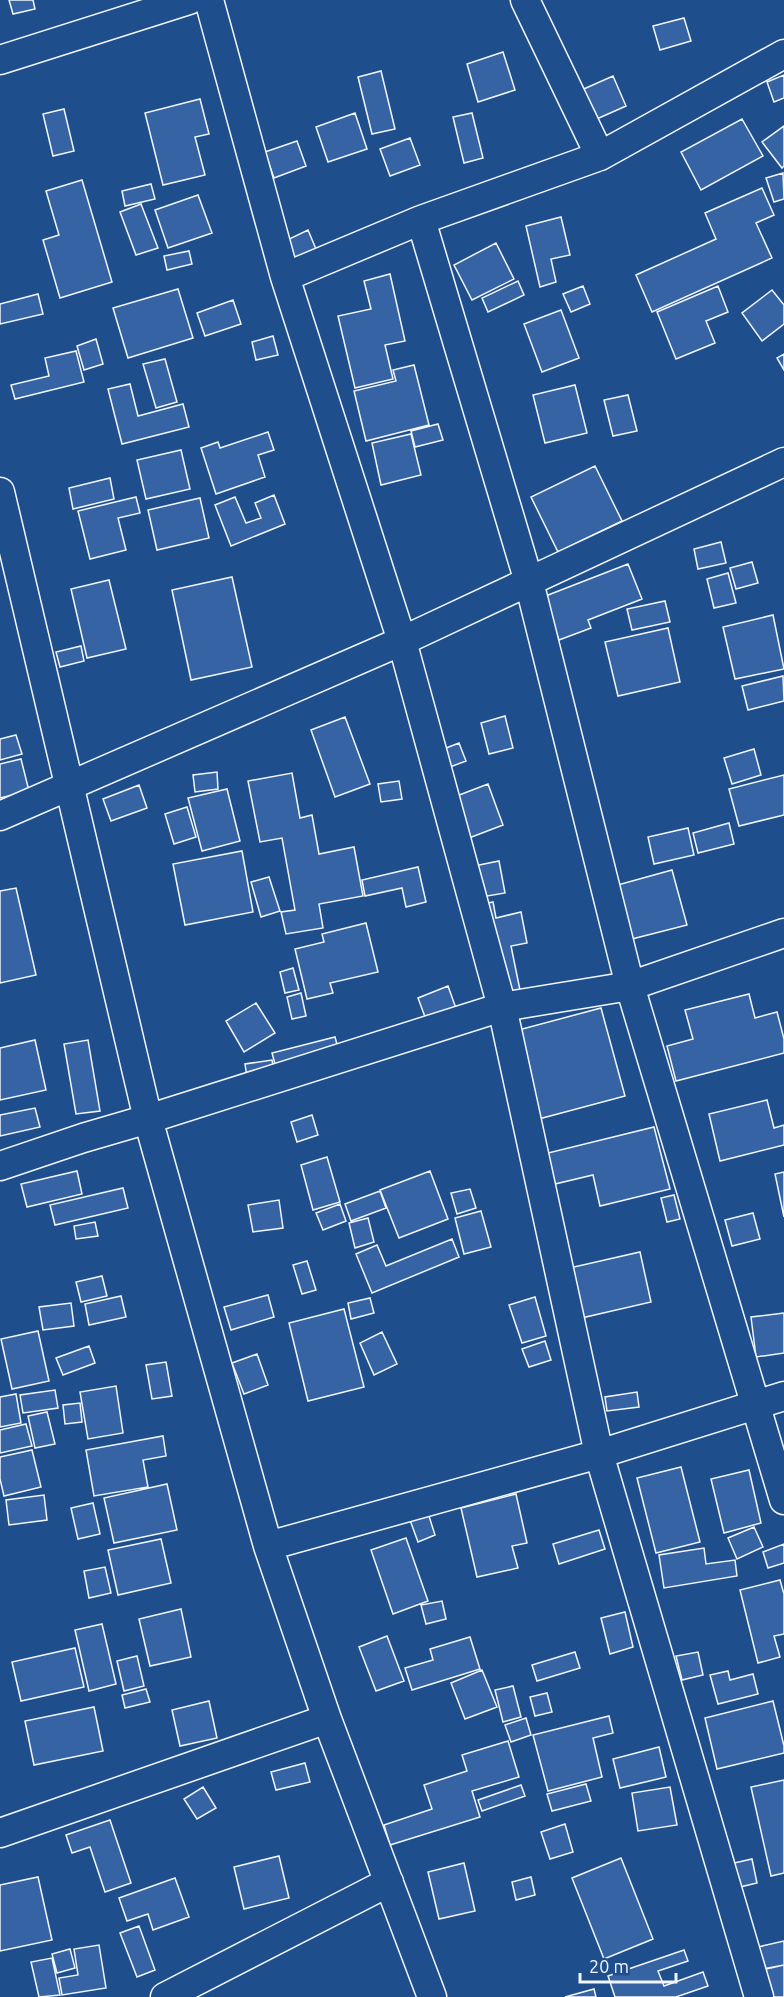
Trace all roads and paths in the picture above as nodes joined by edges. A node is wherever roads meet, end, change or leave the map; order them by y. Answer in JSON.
{"nodes":[{"id":1,"x":189,"y":0,"type":"edge"},
{"id":2,"x":209,"y":0,"type":"edge"},
{"id":3,"x":525,"y":0,"type":"edge"},
{"id":4,"x":784,"y":54,"type":"edge"},
{"id":5,"x":0,"y":60,"type":"edge"},
{"id":6,"x":600,"y":156,"type":"junction"},
{"id":7,"x":421,"y":220,"type":"junction"},
{"id":8,"x":285,"y":277,"type":"junction"},
{"id":9,"x":784,"y":462,"type":"edge"},
{"id":10,"x":0,"y":492,"type":"edge"},
{"id":11,"x":529,"y":582,"type":"junction"},
{"id":12,"x":402,"y":641,"type":"junction"},
{"id":13,"x":69,"y":785,"type":"junction"},
{"id":14,"x":0,"y":816,"type":"edge"},
{"id":15,"x":784,"y":933,"type":"edge"},
{"id":16,"x":630,"y":986,"type":"junction"},
{"id":17,"x":502,"y":1007,"type":"junction"},
{"id":18,"x":148,"y":1119,"type":"junction"},
{"id":19,"x":0,"y":1166,"type":"edge"},
{"id":20,"x":784,"y":1396,"type":"edge"},
{"id":21,"x":755,"y":1406,"type":"junction"},
{"id":22,"x":599,"y":1454,"type":"junction"},
{"id":23,"x":784,"y":1500,"type":"edge"},
{"id":24,"x":268,"y":1546,"type":"junction"},
{"id":25,"x":327,"y":1719,"type":"junction"},
{"id":26,"x":0,"y":1833,"type":"edge"},
{"id":27,"x":389,"y":1882,"type":"junction"},
{"id":28,"x":165,"y":1997,"type":"edge"},
{"id":29,"x":432,"y":1997,"type":"edge"},
{"id":30,"x":759,"y":1997,"type":"edge"}],
"edges":[{"from":1,"to":5,"type":"street"},
{"from":2,"to":8,"type":"street"},
{"from":3,"to":6,"type":"street"},
{"from":4,"to":6,"type":"street"},
{"from":6,"to":7,"type":"street"},
{"from":7,"to":8,"type":"street"},
{"from":7,"to":11,"type":"street"},
{"from":8,"to":12,"type":"street"},
{"from":9,"to":11,"type":"street"},
{"from":10,"to":13,"type":"street"},
{"from":11,"to":12,"type":"street"},
{"from":11,"to":16,"type":"street"},
{"from":12,"to":13,"type":"street"},
{"from":12,"to":17,"type":"street"},
{"from":13,"to":14,"type":"street"},
{"from":13,"to":18,"type":"street"},
{"from":15,"to":16,"type":"street"},
{"from":16,"to":17,"type":"street"},
{"from":16,"to":21,"type":"street"},
{"from":17,"to":18,"type":"street"},
{"from":17,"to":22,"type":"street"},
{"from":18,"to":19,"type":"street"},
{"from":18,"to":24,"type":"street"},
{"from":20,"to":21,"type":"street"},
{"from":21,"to":22,"type":"street"},
{"from":21,"to":23,"type":"street"},
{"from":22,"to":24,"type":"street"},
{"from":22,"to":30,"type":"street"},
{"from":24,"to":25,"type":"street"},
{"from":25,"to":26,"type":"street"},
{"from":25,"to":27,"type":"street"},
{"from":27,"to":28,"type":"street"},
{"from":27,"to":29,"type":"street"}]}
